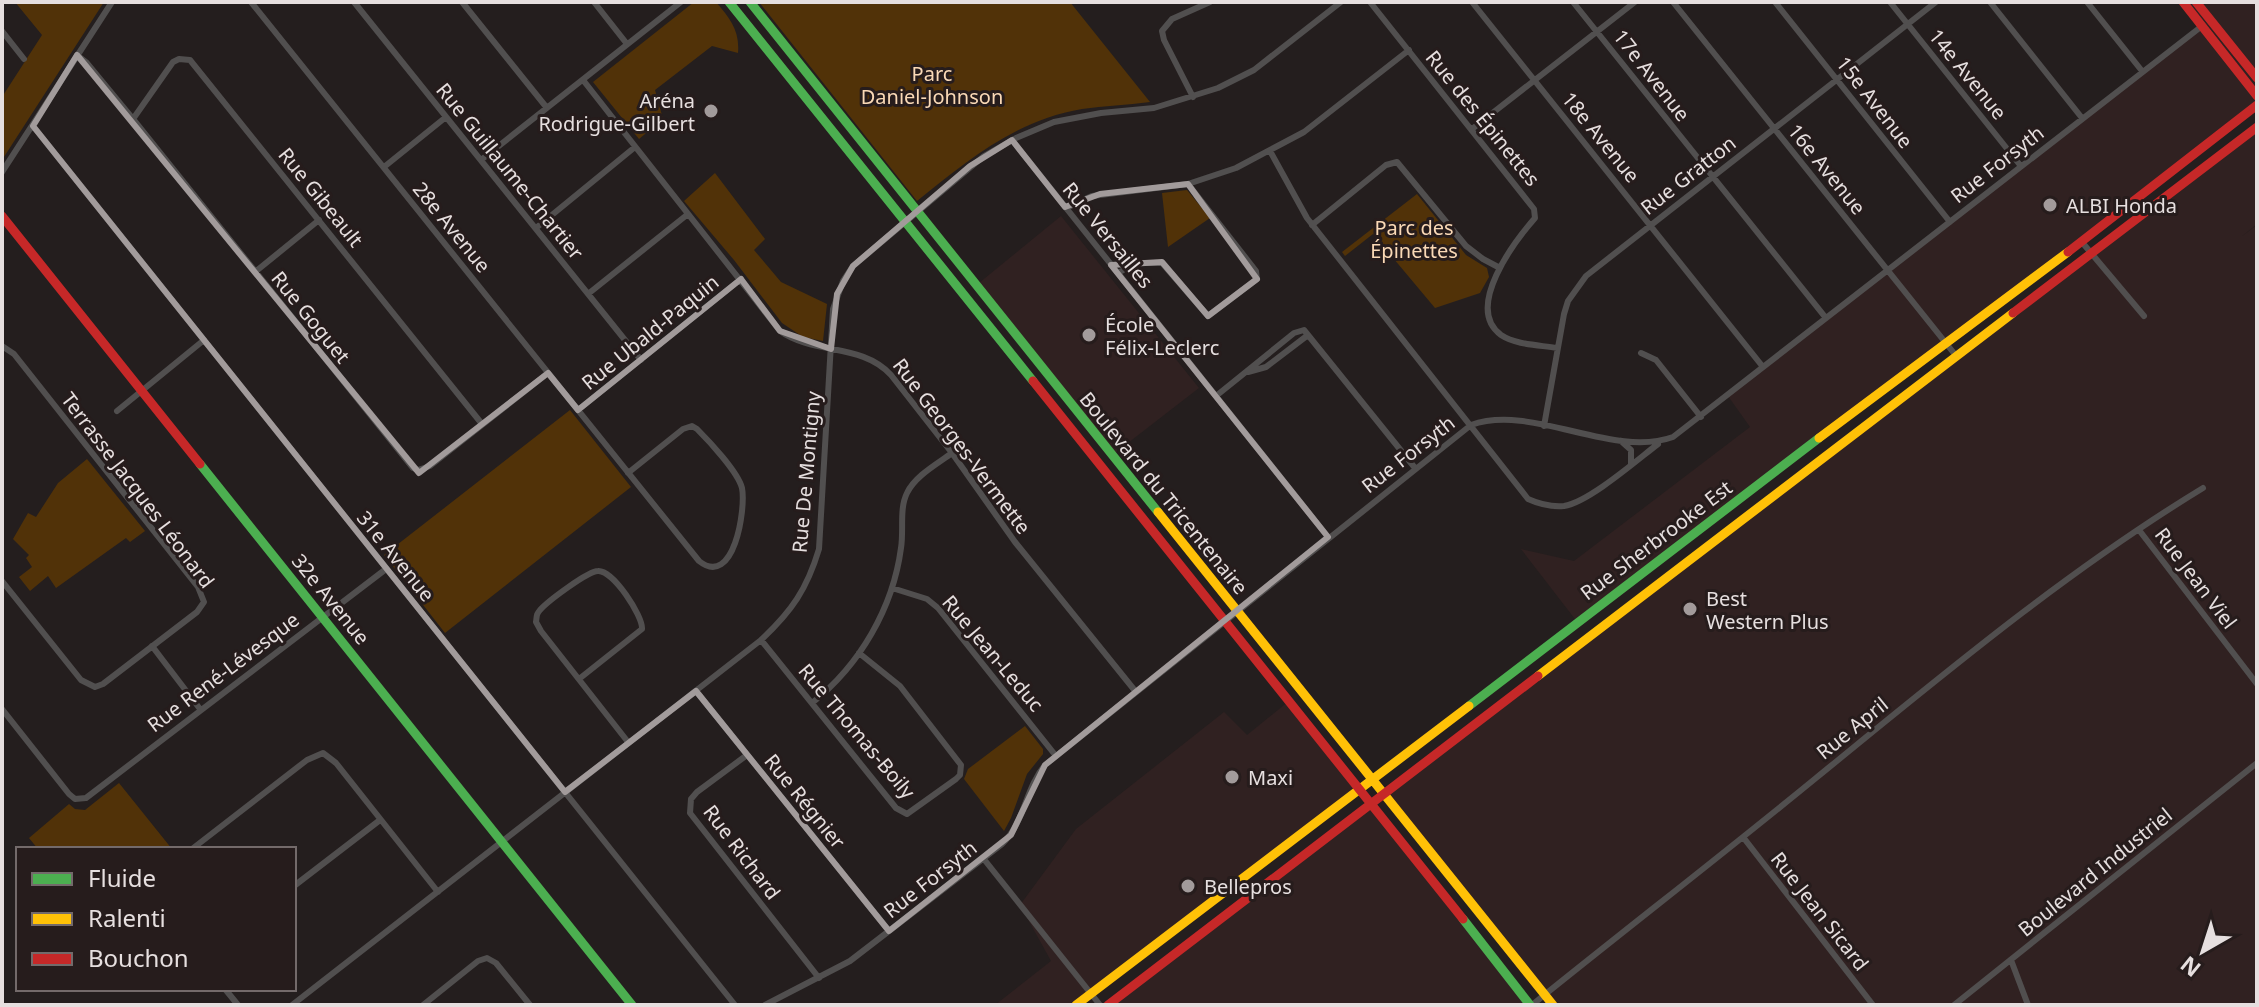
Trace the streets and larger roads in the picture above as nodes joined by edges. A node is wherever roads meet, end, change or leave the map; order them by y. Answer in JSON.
{"nodes":[{"id":1,"x":112,"y":2,"type":"edge"},
{"id":2,"x":251,"y":2,"type":"edge"},
{"id":3,"x":354,"y":2,"type":"edge"},
{"id":4,"x":462,"y":2,"type":"edge"},
{"id":5,"x":594,"y":2,"type":"edge"},
{"id":6,"x":681,"y":2,"type":"edge"},
{"id":7,"x":729,"y":2,"type":"edge"},
{"id":8,"x":750,"y":2,"type":"edge"},
{"id":9,"x":1210,"y":2,"type":"edge"},
{"id":10,"x":1341,"y":2,"type":"edge"},
{"id":11,"x":1370,"y":2,"type":"edge"},
{"id":12,"x":1472,"y":2,"type":"edge"},
{"id":13,"x":1573,"y":2,"type":"edge"},
{"id":14,"x":1635,"y":2,"type":"edge"},
{"id":15,"x":1673,"y":2,"type":"edge"},
{"id":16,"x":1775,"y":2,"type":"edge"},
{"id":17,"x":1890,"y":2,"type":"edge"},
{"id":18,"x":1936,"y":2,"type":"edge"},
{"id":19,"x":1990,"y":2,"type":"edge"},
{"id":20,"x":2087,"y":2,"type":"edge"},
{"id":21,"x":2183,"y":2,"type":"edge"},
{"id":22,"x":2196,"y":2,"type":"edge"},
{"id":23,"x":765,"y":21,"type":"junction"},
{"id":24,"x":2206,"y":23,"type":"junction"},
{"id":25,"x":1908,"y":24,"type":"junction"},
{"id":26,"x":2,"y":31,"type":"edge"},
{"id":27,"x":752,"y":31,"type":"junction"},
{"id":28,"x":1597,"y":31,"type":"junction"},
{"id":29,"x":627,"y":44,"type":"junction"},
{"id":30,"x":1409,"y":50,"type":"junction"},
{"id":31,"x":77,"y":55,"type":"junction"},
{"id":32,"x":24,"y":59,"type":"dead end"},
{"id":33,"x":2142,"y":71,"type":"junction"},
{"id":34,"x":1836,"y":78,"type":"junction"},
{"id":35,"x":2257,"y":78,"type":"edge"},
{"id":36,"x":583,"y":80,"type":"junction"},
{"id":37,"x":1535,"y":80,"type":"junction"},
{"id":38,"x":814,"y":84,"type":"junction"},
{"id":39,"x":801,"y":93,"type":"junction"},
{"id":40,"x":2257,"y":96,"type":"edge"},
{"id":41,"x":1193,"y":97,"type":"junction"},
{"id":42,"x":2257,"y":105,"type":"edge"},
{"id":43,"x":547,"y":108,"type":"junction"},
{"id":44,"x":446,"y":117,"type":"junction"},
{"id":45,"x":2082,"y":118,"type":"junction"},
{"id":46,"x":133,"y":119,"type":"junction"},
{"id":47,"x":33,"y":126,"type":"junction"},
{"id":48,"x":2257,"y":127,"type":"edge"},
{"id":49,"x":1774,"y":128,"type":"junction"},
{"id":50,"x":1472,"y":129,"type":"junction"},
{"id":51,"x":855,"y":135,"type":"junction"},
{"id":52,"x":1012,"y":140,"type":"junction"},
{"id":53,"x":843,"y":146,"type":"junction"},
{"id":54,"x":635,"y":147,"type":"junction"},
{"id":55,"x":1270,"y":151,"type":"junction"},
{"id":56,"x":481,"y":160,"type":"junction"},
{"id":57,"x":2020,"y":165,"type":"junction"},
{"id":58,"x":384,"y":167,"type":"junction"},
{"id":59,"x":2,"y":172,"type":"edge"},
{"id":60,"x":1712,"y":176,"type":"junction"},
{"id":61,"x":1188,"y":184,"type":"junction"},
{"id":62,"x":2149,"y":190,"type":"junction"},
{"id":63,"x":2159,"y":203,"type":"junction"},
{"id":64,"x":1066,"y":208,"type":"junction"},
{"id":65,"x":915,"y":212,"type":"junction"},
{"id":66,"x":688,"y":214,"type":"junction"},
{"id":67,"x":2,"y":216,"type":"edge"},
{"id":68,"x":319,"y":220,"type":"junction"},
{"id":69,"x":903,"y":222,"type":"junction"},
{"id":70,"x":1950,"y":222,"type":"junction"},
{"id":71,"x":1312,"y":225,"type":"junction"},
{"id":72,"x":1650,"y":225,"type":"junction"},
{"id":73,"x":536,"y":228,"type":"junction"},
{"id":74,"x":2081,"y":241,"type":"junction"},
{"id":75,"x":2091,"y":254,"type":"junction"},
{"id":76,"x":1500,"y":268,"type":"junction"},
{"id":77,"x":1888,"y":270,"type":"junction"},
{"id":78,"x":255,"y":272,"type":"junction"},
{"id":79,"x":1118,"y":273,"type":"junction"},
{"id":80,"x":741,"y":279,"type":"junction"},
{"id":81,"x":2030,"y":281,"type":"junction"},
{"id":82,"x":588,"y":294,"type":"junction"},
{"id":83,"x":2039,"y":294,"type":"junction"},
{"id":84,"x":1989,"y":310,"type":"junction"},
{"id":85,"x":2144,"y":316,"type":"dead end"},
{"id":86,"x":1826,"y":318,"type":"junction"},
{"id":87,"x":2000,"y":324,"type":"junction"},
{"id":88,"x":204,"y":340,"type":"junction"},
{"id":89,"x":1945,"y":342,"type":"junction"},
{"id":90,"x":2,"y":346,"type":"edge"},
{"id":91,"x":1557,"y":348,"type":"junction"},
{"id":92,"x":831,"y":349,"type":"junction"},
{"id":93,"x":1641,"y":353,"type":"dead end"},
{"id":94,"x":1957,"y":357,"type":"junction"},
{"id":95,"x":641,"y":360,"type":"junction"},
{"id":96,"x":1763,"y":367,"type":"junction"},
{"id":97,"x":548,"y":373,"type":"junction"},
{"id":98,"x":141,"y":391,"type":"junction"},
{"id":99,"x":1216,"y":396,"type":"junction"},
{"id":100,"x":578,"y":410,"type":"junction"},
{"id":101,"x":117,"y":411,"type":"dead end"},
{"id":102,"x":1701,"y":417,"type":"junction"},
{"id":103,"x":482,"y":424,"type":"junction"},
{"id":104,"x":1471,"y":425,"type":"junction"},
{"id":105,"x":1544,"y":426,"type":"junction"},
{"id":106,"x":1620,"y":440,"type":"junction"},
{"id":107,"x":1661,"y":442,"type":"junction"},
{"id":108,"x":952,"y":453,"type":"junction"},
{"id":109,"x":1631,"y":465,"type":"junction"},
{"id":110,"x":1784,"y":465,"type":"junction"},
{"id":111,"x":1415,"y":468,"type":"junction"},
{"id":112,"x":628,"y":473,"type":"junction"},
{"id":113,"x":1796,"y":480,"type":"junction"},
{"id":114,"x":2203,"y":488,"type":"dead end"},
{"id":115,"x":1731,"y":506,"type":"junction"},
{"id":116,"x":1742,"y":521,"type":"junction"},
{"id":117,"x":2139,"y":530,"type":"junction"},
{"id":118,"x":1328,"y":537,"type":"junction"},
{"id":119,"x":386,"y":569,"type":"junction"},
{"id":120,"x":2,"y":581,"type":"edge"},
{"id":121,"x":892,"y":588,"type":"junction"},
{"id":122,"x":1236,"y":612,"type":"junction"},
{"id":123,"x":1591,"y":613,"type":"junction"},
{"id":124,"x":322,"y":617,"type":"junction"},
{"id":125,"x":1224,"y":621,"type":"junction"},
{"id":126,"x":1602,"y":627,"type":"junction"},
{"id":127,"x":761,"y":640,"type":"junction"},
{"id":128,"x":152,"y":646,"type":"junction"},
{"id":129,"x":859,"y":653,"type":"junction"},
{"id":130,"x":1538,"y":653,"type":"junction"},
{"id":131,"x":1548,"y":669,"type":"junction"},
{"id":132,"x":579,"y":679,"type":"junction"},
{"id":133,"x":2257,"y":684,"type":"edge"},
{"id":134,"x":696,"y":691,"type":"junction"},
{"id":135,"x":1136,"y":692,"type":"junction"},
{"id":136,"x":812,"y":703,"type":"junction"},
{"id":137,"x":2,"y":709,"type":"edge"},
{"id":138,"x":200,"y":709,"type":"junction"},
{"id":139,"x":628,"y":742,"type":"junction"},
{"id":140,"x":747,"y":755,"type":"junction"},
{"id":141,"x":1056,"y":756,"type":"junction"},
{"id":142,"x":2257,"y":763,"type":"edge"},
{"id":143,"x":1372,"y":780,"type":"junction"},
{"id":144,"x":1360,"y":789,"type":"junction"},
{"id":145,"x":565,"y":792,"type":"junction"},
{"id":146,"x":1384,"y":795,"type":"junction"},
{"id":147,"x":1372,"y":804,"type":"junction"},
{"id":148,"x":380,"y":820,"type":"junction"},
{"id":149,"x":1743,"y":837,"type":"junction"},
{"id":150,"x":502,"y":842,"type":"junction"},
{"id":151,"x":195,"y":847,"type":"edge"},
{"id":152,"x":983,"y":858,"type":"junction"},
{"id":153,"x":1261,"y":865,"type":"junction"},
{"id":154,"x":296,"y":884,"type":"edge"},
{"id":155,"x":1259,"y":890,"type":"junction"},
{"id":156,"x":438,"y":892,"type":"junction"},
{"id":157,"x":1177,"y":930,"type":"junction"},
{"id":158,"x":889,"y":931,"type":"junction"},
{"id":159,"x":1180,"y":950,"type":"junction"},
{"id":160,"x":2011,"y":960,"type":"junction"},
{"id":161,"x":819,"y":978,"type":"junction"},
{"id":162,"x":1091,"y":994,"type":"junction"},
{"id":163,"x":1545,"y":994,"type":"junction"},
{"id":164,"x":292,"y":1005,"type":"edge"},
{"id":165,"x":423,"y":1005,"type":"edge"},
{"id":166,"x":530,"y":1005,"type":"edge"},
{"id":167,"x":632,"y":1005,"type":"edge"},
{"id":168,"x":735,"y":1005,"type":"edge"},
{"id":169,"x":765,"y":1005,"type":"edge"},
{"id":170,"x":1076,"y":1005,"type":"edge"},
{"id":171,"x":1100,"y":1005,"type":"edge"},
{"id":172,"x":1108,"y":1005,"type":"edge"},
{"id":173,"x":1531,"y":1005,"type":"edge"},
{"id":174,"x":1553,"y":1005,"type":"edge"},
{"id":175,"x":1873,"y":1005,"type":"edge"},
{"id":176,"x":1954,"y":1005,"type":"edge"},
{"id":177,"x":2028,"y":1005,"type":"edge"}],
"edges":[{"from":1,"to":31,"type":"street"},
{"from":2,"to":58,"type":"street","name":"28e Avenue"},
{"from":3,"to":44,"type":"street","name":"Rue Guillaume-Chartier"},
{"from":4,"to":43,"type":"street"},
{"from":5,"to":29,"type":"street"},
{"from":6,"to":29,"type":"street"},
{"from":7,"to":27,"type":"street","name":"Boulevard du Tricentenaire"},
{"from":8,"to":23,"type":"street","name":"Boulevard du Tricentenaire"},
{"from":9,"to":41,"type":"street"},
{"from":10,"to":41,"type":"street","name":"Rue De Montigny"},
{"from":11,"to":30,"type":"street","name":"Rue des Épinettes"},
{"from":12,"to":37,"type":"street","name":"18e Avenue"},
{"from":13,"to":28,"type":"street","name":"17e Avenue"},
{"from":14,"to":28,"type":"street"},
{"from":15,"to":49,"type":"street","name":"16e Avenue"},
{"from":16,"to":34,"type":"street","name":"15e Avenue"},
{"from":17,"to":25,"type":"street","name":"14e Avenue"},
{"from":18,"to":25,"type":"street","name":"Rue Gratton"},
{"from":19,"to":45,"type":"street"},
{"from":20,"to":33,"type":"street"},
{"from":21,"to":24,"type":"street"},
{"from":22,"to":24,"type":"street"},
{"from":23,"to":27,"type":"street"},
{"from":23,"to":38,"type":"street","name":"Boulevard du Tricentenaire"},
{"from":24,"to":33,"type":"street","name":"Rue Forsyth"},
{"from":24,"to":35,"type":"street"},
{"from":24,"to":40,"type":"street"},
{"from":25,"to":34,"type":"street","name":"Rue Gratton"},
{"from":25,"to":57,"type":"street","name":"14e Avenue"},
{"from":26,"to":32,"type":"street"},
{"from":27,"to":39,"type":"street","name":"Boulevard du Tricentenaire"},
{"from":28,"to":37,"type":"street"},
{"from":28,"to":60,"type":"street","name":"17e Avenue"},
{"from":29,"to":36,"type":"street"},
{"from":30,"to":50,"type":"street","name":"Rue des Épinettes"},
{"from":30,"to":55,"type":"street"},
{"from":31,"to":46,"type":"street","name":"Rue Goguet"},
{"from":31,"to":47,"type":"street"},
{"from":33,"to":45,"type":"street","name":"Rue Forsyth"},
{"from":34,"to":49,"type":"street","name":"Rue Gratton"},
{"from":34,"to":70,"type":"street","name":"15e Avenue"},
{"from":36,"to":43,"type":"street"},
{"from":36,"to":54,"type":"street","name":"Rue Georges-Vermette"},
{"from":37,"to":50,"type":"street"},
{"from":37,"to":72,"type":"street","name":"18e Avenue"},
{"from":38,"to":39,"type":"street"},
{"from":38,"to":51,"type":"street","name":"Boulevard du Tricentenaire"},
{"from":39,"to":53,"type":"street","name":"Boulevard du Tricentenaire"},
{"from":41,"to":52,"type":"street","name":"Rue De Montigny"},
{"from":42,"to":62,"type":"street","name":"Rue Sherbrooke Est"},
{"from":43,"to":56,"type":"street"},
{"from":44,"to":56,"type":"street","name":"Rue Guillaume-Chartier"},
{"from":44,"to":58,"type":"street"},
{"from":45,"to":57,"type":"street","name":"Rue Forsyth"},
{"from":46,"to":68,"type":"street","name":"Rue Gibeault"},
{"from":46,"to":78,"type":"street","name":"Rue Goguet"},
{"from":47,"to":59,"type":"street"},
{"from":47,"to":88,"type":"street","name":"31e Avenue"},
{"from":48,"to":63,"type":"street","name":"Rue Sherbrooke Est"},
{"from":49,"to":60,"type":"street","name":"Rue Gratton"},
{"from":49,"to":77,"type":"street","name":"16e Avenue"},
{"from":50,"to":76,"type":"street","name":"Rue des Épinettes"},
{"from":51,"to":53,"type":"street"},
{"from":51,"to":65,"type":"street","name":"Boulevard du Tricentenaire"},
{"from":52,"to":64,"type":"street","name":"Rue Versailles"},
{"from":52,"to":65,"type":"street","name":"Rue De Montigny"},
{"from":53,"to":69,"type":"street","name":"Boulevard du Tricentenaire"},
{"from":54,"to":66,"type":"street","name":"Rue Georges-Vermette"},
{"from":54,"to":73,"type":"street"},
{"from":55,"to":61,"type":"street"},
{"from":55,"to":71,"type":"street"},
{"from":56,"to":73,"type":"street","name":"Rue Guillaume-Chartier"},
{"from":57,"to":70,"type":"street","name":"Rue Forsyth"},
{"from":58,"to":97,"type":"street","name":"28e Avenue"},
{"from":60,"to":72,"type":"street","name":"Rue Gratton"},
{"from":60,"to":86,"type":"street","name":"17e Avenue"},
{"from":61,"to":64,"type":"street"},
{"from":61,"to":79,"type":"street"},
{"from":62,"to":63,"type":"street"},
{"from":62,"to":74,"type":"street","name":"Rue Sherbrooke Est"},
{"from":63,"to":75,"type":"street","name":"Rue Sherbrooke Est"},
{"from":64,"to":79,"type":"street","name":"Rue Versailles"},
{"from":65,"to":69,"type":"street","name":"Rue De Montigny"},
{"from":65,"to":122,"type":"street","name":"Boulevard du Tricentenaire"},
{"from":66,"to":80,"type":"street","name":"Rue Georges-Vermette"},
{"from":66,"to":82,"type":"street"},
{"from":67,"to":98,"type":"street","name":"32e Avenue"},
{"from":68,"to":78,"type":"street"},
{"from":68,"to":103,"type":"street","name":"Rue Gibeault"},
{"from":69,"to":92,"type":"street","name":"Rue De Montigny"},
{"from":69,"to":125,"type":"street","name":"Boulevard du Tricentenaire"},
{"from":70,"to":77,"type":"street","name":"Rue Forsyth"},
{"from":71,"to":76,"type":"street"},
{"from":71,"to":104,"type":"street"},
{"from":72,"to":91,"type":"street","name":"Rue Gratton"},
{"from":72,"to":96,"type":"street","name":"18e Avenue"},
{"from":73,"to":82,"type":"street","name":"Rue Guillaume-Chartier"},
{"from":74,"to":75,"type":"street"},
{"from":74,"to":81,"type":"street","name":"Rue Sherbrooke Est"},
{"from":75,"to":83,"type":"street","name":"Rue Sherbrooke Est"},
{"from":75,"to":85,"type":"street"},
{"from":76,"to":91,"type":"street","name":"Rue des Épinettes"},
{"from":77,"to":86,"type":"street","name":"Rue Forsyth"},
{"from":77,"to":89,"type":"street","name":"16e Avenue"},
{"from":78,"to":103,"type":"street","name":"Rue Goguet"},
{"from":79,"to":99,"type":"street","name":"Rue Versailles"},
{"from":80,"to":92,"type":"street","name":"Rue Georges-Vermette"},
{"from":80,"to":95,"type":"street","name":"Rue Ubald-Paquin"},
{"from":81,"to":83,"type":"street"},
{"from":81,"to":84,"type":"street","name":"Rue Sherbrooke Est"},
{"from":82,"to":95,"type":"street","name":"Rue Guillaume-Chartier"},
{"from":83,"to":87,"type":"street","name":"Rue Sherbrooke Est"},
{"from":84,"to":87,"type":"street"},
{"from":84,"to":89,"type":"street","name":"Rue Sherbrooke Est"},
{"from":86,"to":96,"type":"street","name":"Rue Forsyth"},
{"from":87,"to":94,"type":"street","name":"Rue Sherbrooke Est"},
{"from":88,"to":98,"type":"street"},
{"from":88,"to":119,"type":"street","name":"31e Avenue"},
{"from":89,"to":94,"type":"street","name":"16e Avenue"},
{"from":89,"to":110,"type":"street","name":"Rue Sherbrooke Est"},
{"from":90,"to":128,"type":"street","name":"Terrasse Jacques Léonard"},
{"from":91,"to":105,"type":"street","name":"Rue Gratton"},
{"from":92,"to":108,"type":"street","name":"Rue Georges-Vermette"},
{"from":92,"to":127,"type":"street","name":"Rue De Montigny"},
{"from":93,"to":102,"type":"street"},
{"from":94,"to":113,"type":"street","name":"Rue Sherbrooke Est"},
{"from":95,"to":100,"type":"street","name":"Rue Ubald-Paquin"},
{"from":96,"to":102,"type":"street","name":"Rue Forsyth"},
{"from":97,"to":100,"type":"street","name":"28e Avenue"},
{"from":97,"to":103,"type":"street","name":"Rue Goguet"},
{"from":98,"to":101,"type":"street"},
{"from":98,"to":124,"type":"street","name":"32e Avenue"},
{"from":99,"to":111,"type":"street"},
{"from":99,"to":118,"type":"street","name":"Rue Versailles"},
{"from":100,"to":112,"type":"street","name":"28e Avenue"},
{"from":102,"to":107,"type":"street","name":"Rue Forsyth"},
{"from":104,"to":105,"type":"street","name":"Rue Forsyth"},
{"from":104,"to":109,"type":"street"},
{"from":104,"to":111,"type":"street","name":"Rue Forsyth"},
{"from":105,"to":106,"type":"street","name":"Rue Forsyth"},
{"from":106,"to":107,"type":"street","name":"Rue Forsyth"},
{"from":106,"to":109,"type":"street"},
{"from":107,"to":109,"type":"street"},
{"from":108,"to":121,"type":"street"},
{"from":108,"to":135,"type":"street","name":"Rue Georges-Vermette"},
{"from":110,"to":113,"type":"street"},
{"from":110,"to":115,"type":"street","name":"Rue Sherbrooke Est"},
{"from":111,"to":118,"type":"street","name":"Rue Forsyth"},
{"from":112,"to":112,"type":"street","name":"28e Avenue"},
{"from":113,"to":116,"type":"street","name":"Rue Sherbrooke Est"},
{"from":114,"to":117,"type":"street","name":"Rue April"},
{"from":115,"to":116,"type":"street"},
{"from":115,"to":123,"type":"street","name":"Rue Sherbrooke Est"},
{"from":116,"to":126,"type":"street","name":"Rue Sherbrooke Est"},
{"from":117,"to":133,"type":"street","name":"Rue Jean Viel"},
{"from":117,"to":149,"type":"street","name":"Rue April"},
{"from":118,"to":122,"type":"street","name":"Rue Forsyth"},
{"from":119,"to":124,"type":"street","name":"Rue René-Lévesque"},
{"from":119,"to":145,"type":"street","name":"31e Avenue"},
{"from":120,"to":128,"type":"street","name":"Terrasse Jacques Léonard"},
{"from":121,"to":129,"type":"street"},
{"from":121,"to":141,"type":"street","name":"Rue Jean-Leduc"},
{"from":122,"to":125,"type":"street","name":"Rue Forsyth"},
{"from":122,"to":143,"type":"street","name":"Boulevard du Tricentenaire"},
{"from":123,"to":126,"type":"street"},
{"from":123,"to":130,"type":"street","name":"Rue Sherbrooke Est"},
{"from":124,"to":138,"type":"street","name":"Rue René-Lévesque"},
{"from":124,"to":150,"type":"street","name":"32e Avenue"},
{"from":125,"to":135,"type":"street","name":"Rue Forsyth"},
{"from":125,"to":144,"type":"street","name":"Boulevard du Tricentenaire"},
{"from":126,"to":131,"type":"street","name":"Rue Sherbrooke Est"},
{"from":127,"to":134,"type":"street","name":"Rue De Montigny"},
{"from":127,"to":136,"type":"street","name":"Rue Thomas-Boily"},
{"from":128,"to":138,"type":"street"},
{"from":129,"to":136,"type":"street"},
{"from":129,"to":136,"type":"street","name":"Rue Thomas-Boily"},
{"from":130,"to":131,"type":"street"},
{"from":130,"to":143,"type":"street","name":"Rue Sherbrooke Est"},
{"from":131,"to":146,"type":"street","name":"Rue Sherbrooke Est"},
{"from":132,"to":132,"type":"street"},
{"from":132,"to":139,"type":"street"},
{"from":134,"to":139,"type":"street","name":"Rue De Montigny"},
{"from":134,"to":140,"type":"street","name":"Rue Régnier"},
{"from":135,"to":141,"type":"street","name":"Rue Forsyth"},
{"from":137,"to":138,"type":"street","name":"Rue René-Lévesque"},
{"from":139,"to":145,"type":"street","name":"Rue De Montigny"},
{"from":140,"to":158,"type":"street","name":"Rue Régnier"},
{"from":140,"to":161,"type":"street","name":"Rue Richard"},
{"from":141,"to":152,"type":"street","name":"Rue Forsyth"},
{"from":142,"to":160,"type":"street","name":"Boulevard Industriel"},
{"from":143,"to":144,"type":"street","name":"Rue Sherbrooke Est"},
{"from":143,"to":146,"type":"street","name":"Boulevard du Tricentenaire"},
{"from":144,"to":147,"type":"street","name":"Boulevard du Tricentenaire"},
{"from":144,"to":153,"type":"street","name":"Rue Sherbrooke Est"},
{"from":145,"to":150,"type":"street","name":"Rue De Montigny"},
{"from":145,"to":168,"type":"street","name":"31e Avenue"},
{"from":146,"to":147,"type":"street","name":"Rue Sherbrooke Est"},
{"from":146,"to":163,"type":"street","name":"Boulevard du Tricentenaire"},
{"from":147,"to":155,"type":"street","name":"Rue Sherbrooke Est"},
{"from":147,"to":173,"type":"street","name":"Boulevard du Tricentenaire"},
{"from":148,"to":151,"type":"street"},
{"from":148,"to":154,"type":"street"},
{"from":148,"to":156,"type":"street"},
{"from":149,"to":163,"type":"street","name":"Rue April"},
{"from":149,"to":175,"type":"street","name":"Rue Jean Sicard"},
{"from":150,"to":156,"type":"street","name":"Rue De Montigny"},
{"from":150,"to":167,"type":"street","name":"32e Avenue"},
{"from":152,"to":158,"type":"street","name":"Rue Forsyth"},
{"from":152,"to":162,"type":"street"},
{"from":153,"to":155,"type":"street"},
{"from":153,"to":157,"type":"street","name":"Rue Sherbrooke Est"},
{"from":155,"to":159,"type":"street","name":"Rue Sherbrooke Est"},
{"from":156,"to":164,"type":"street","name":"Rue De Montigny"},
{"from":157,"to":159,"type":"street"},
{"from":157,"to":162,"type":"street","name":"Rue Sherbrooke Est"},
{"from":158,"to":161,"type":"street","name":"Rue Forsyth"},
{"from":159,"to":172,"type":"street","name":"Rue Sherbrooke Est"},
{"from":160,"to":176,"type":"street","name":"Boulevard Industriel"},
{"from":160,"to":177,"type":"street"},
{"from":161,"to":169,"type":"street","name":"Rue Forsyth"},
{"from":162,"to":170,"type":"street","name":"Rue Sherbrooke Est"},
{"from":162,"to":171,"type":"street"},
{"from":163,"to":173,"type":"street","name":"Rue April"},
{"from":163,"to":174,"type":"street","name":"Boulevard du Tricentenaire"},
{"from":165,"to":166,"type":"street"}]}
